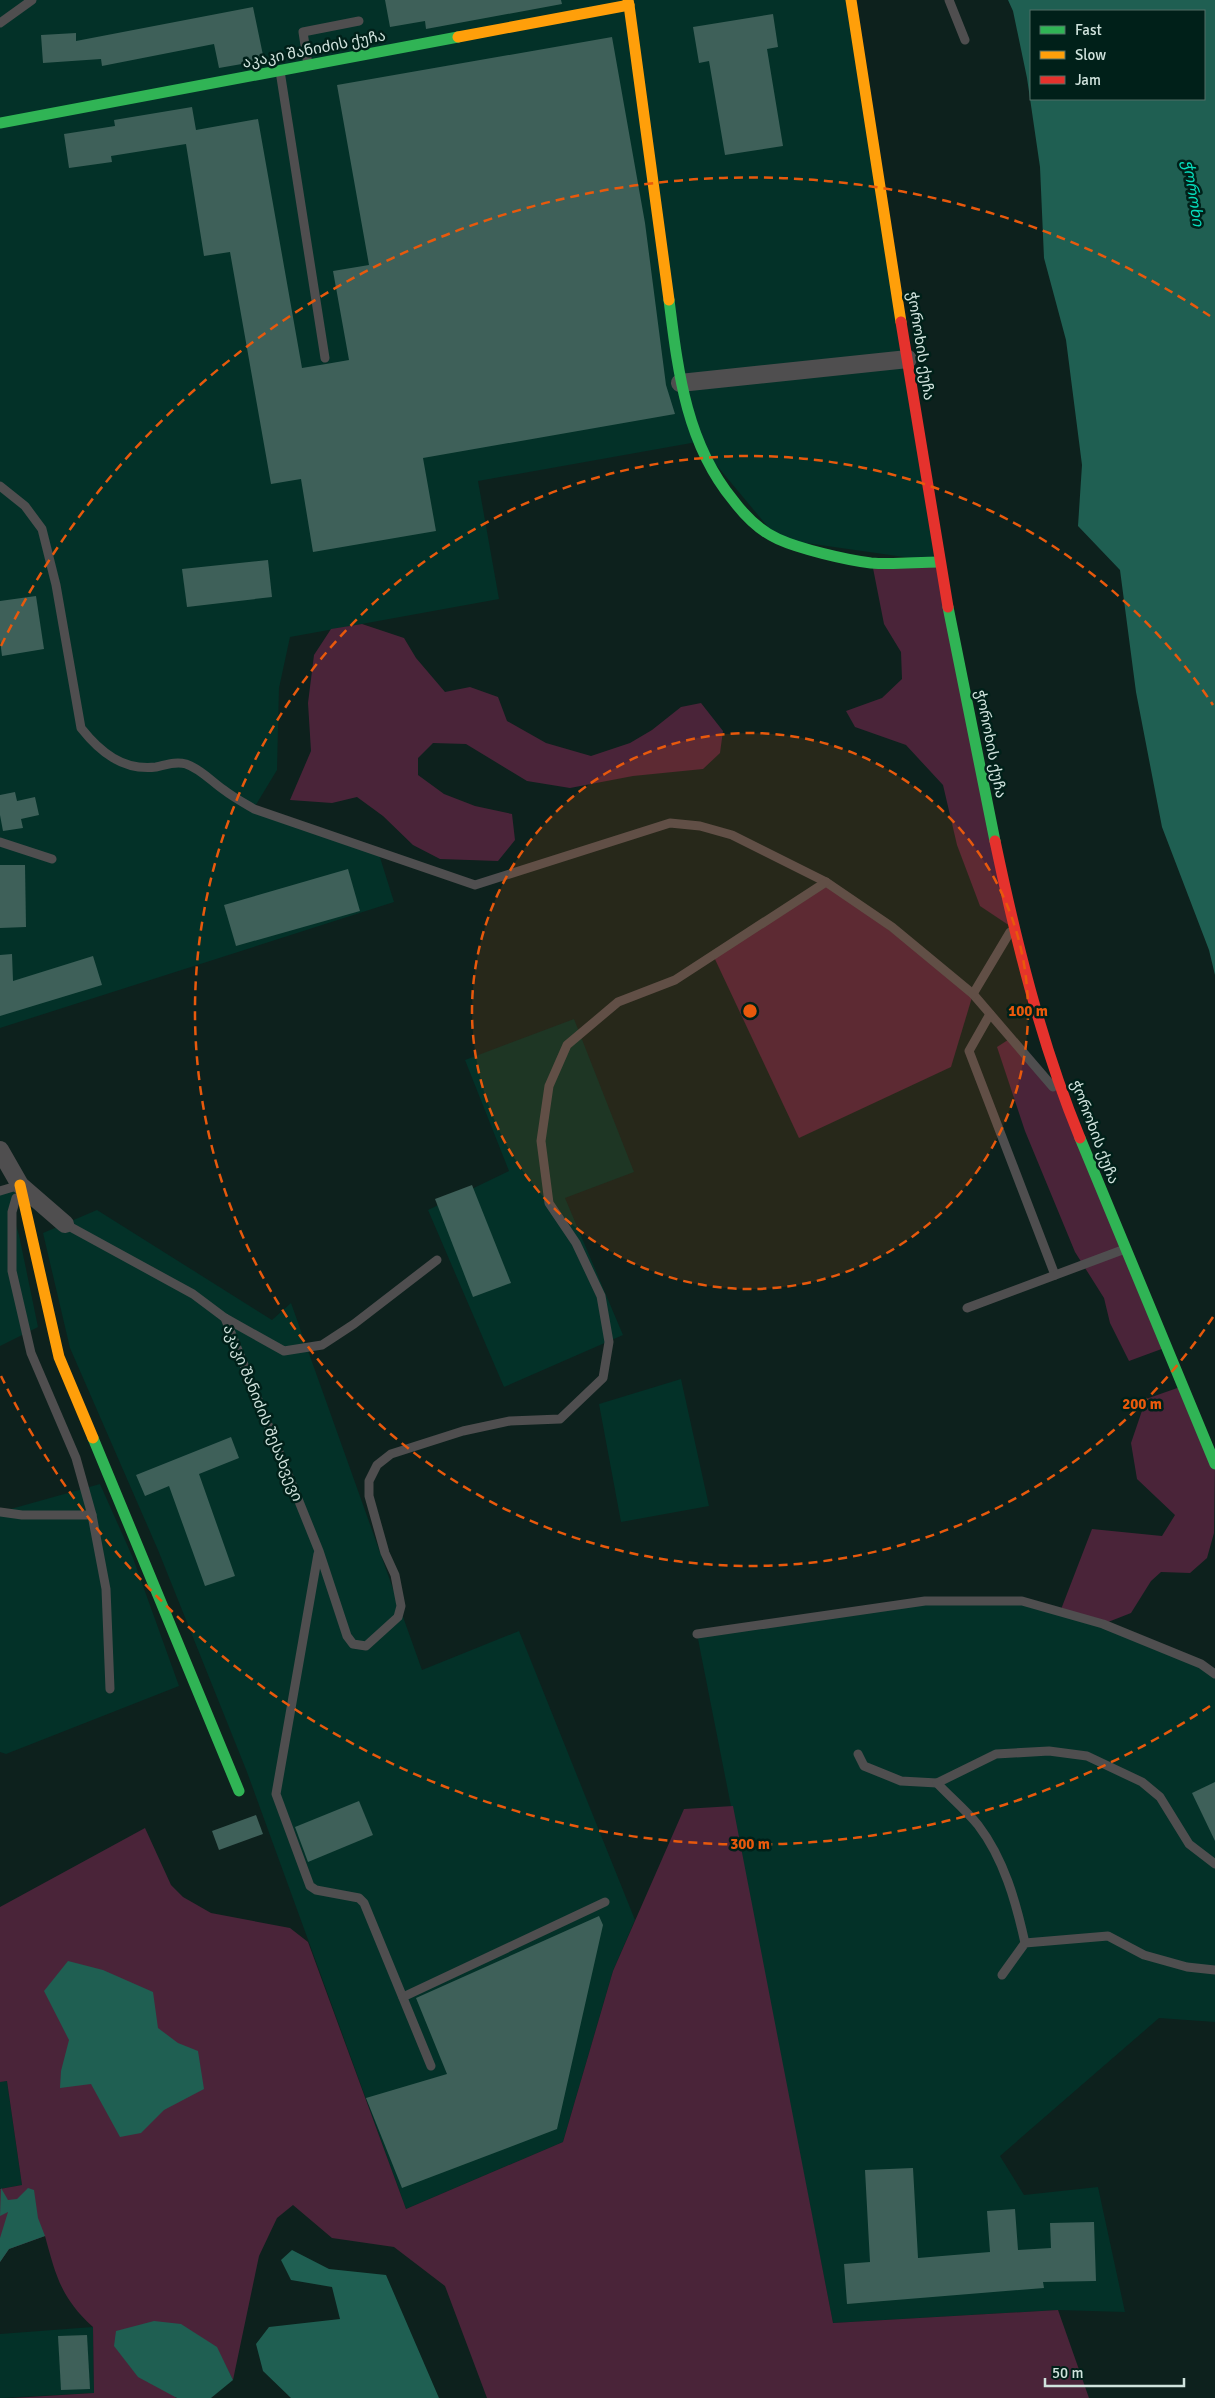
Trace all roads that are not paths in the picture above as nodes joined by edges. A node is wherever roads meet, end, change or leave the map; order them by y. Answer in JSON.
{"nodes":[{"id":1,"x":32,"y":0,"type":"edge"},
{"id":2,"x":851,"y":0,"type":"edge"},
{"id":3,"x":949,"y":0,"type":"edge"},
{"id":4,"x":629,"y":2,"type":"edge"},
{"id":5,"x":360,"y":21,"type":"dead end"},
{"id":6,"x":0,"y":22,"type":"edge"},
{"id":7,"x":965,"y":40,"type":"dead end"},
{"id":8,"x":308,"y":65,"type":"junction"},
{"id":9,"x":280,"y":70,"type":"junction"},
{"id":10,"x":0,"y":123,"type":"edge"},
{"id":11,"x":325,"y":358,"type":"dead end"},
{"id":12,"x":908,"y":359,"type":"junction"},
{"id":13,"x":680,"y":384,"type":"junction"},
{"id":14,"x":0,"y":486,"type":"edge"},
{"id":15,"x":939,"y":562,"type":"junction"},
{"id":16,"x":0,"y":842,"type":"edge"},
{"id":17,"x":52,"y":859,"type":"dead end"},
{"id":18,"x":826,"y":882,"type":"junction"},
{"id":19,"x":1012,"y":928,"type":"junction"},
{"id":20,"x":974,"y":994,"type":"junction"},
{"id":21,"x":990,"y":1014,"type":"junction"},
{"id":22,"x":1064,"y":1101,"type":"junction"},
{"id":23,"x":0,"y":1150,"type":"edge"},
{"id":24,"x":20,"y":1185,"type":"junction"},
{"id":25,"x":0,"y":1191,"type":"edge"},
{"id":26,"x":65,"y":1224,"type":"joint"},
{"id":27,"x":1126,"y":1248,"type":"junction"},
{"id":28,"x":437,"y":1260,"type":"dead end"},
{"id":29,"x":1055,"y":1275,"type":"junction"},
{"id":30,"x":967,"y":1308,"type":"dead end"},
{"id":31,"x":226,"y":1318,"type":"junction"},
{"id":32,"x":1215,"y":1464,"type":"edge"},
{"id":33,"x":0,"y":1512,"type":"edge"},
{"id":34,"x":92,"y":1515,"type":"junction"},
{"id":35,"x":319,"y":1551,"type":"junction"},
{"id":36,"x":697,"y":1634,"type":"dead end"},
{"id":37,"x":1215,"y":1674,"type":"edge"},
{"id":38,"x":110,"y":1689,"type":"dead end"},
{"id":39,"x":858,"y":1754,"type":"dead end"},
{"id":40,"x":937,"y":1783,"type":"junction"},
{"id":41,"x":239,"y":1791,"type":"dead end"},
{"id":42,"x":1215,"y":1864,"type":"edge"},
{"id":43,"x":606,"y":1902,"type":"dead end"},
{"id":44,"x":1025,"y":1943,"type":"junction"},
{"id":45,"x":1215,"y":1970,"type":"edge"},
{"id":46,"x":1002,"y":1975,"type":"dead end"},
{"id":47,"x":403,"y":1997,"type":"junction"},
{"id":48,"x":431,"y":2066,"type":"dead end"}],
"edges":[{"from":1,"to":6,"type":"lane"},
{"from":2,"to":12,"type":"street","name":"ჭოროხის ქუჩა"},
{"from":3,"to":7,"type":"lane"},
{"from":4,"to":8,"type":"street","name":"აკაკი შანიძის ქუჩა"},
{"from":4,"to":13,"type":"street"},
{"from":5,"to":8,"type":"lane"},
{"from":8,"to":9,"type":"street","name":"აკაკი შანიძის ქუჩა"},
{"from":9,"to":10,"type":"street","name":"აკაკი შანიძის ქუჩა"},
{"from":9,"to":11,"type":"lane"},
{"from":12,"to":13,"type":"street"},
{"from":12,"to":15,"type":"street","name":"ჭოროხის ქუჩა"},
{"from":13,"to":15,"type":"street"},
{"from":14,"to":18,"type":"lane"},
{"from":15,"to":19,"type":"street","name":"ჭოროხის ქუჩა"},
{"from":16,"to":17,"type":"lane"},
{"from":18,"to":20,"type":"lane"},
{"from":18,"to":35,"type":"lane","name":"აკაკი შანიძის შესახვევი"},
{"from":19,"to":20,"type":"lane"},
{"from":19,"to":22,"type":"street","name":"ჭოროხის ქუჩა"},
{"from":20,"to":21,"type":"lane"},
{"from":21,"to":22,"type":"lane"},
{"from":21,"to":29,"type":"lane"},
{"from":22,"to":27,"type":"street","name":"ჭოროხის ქუჩა"},
{"from":23,"to":24,"type":"street","name":"აკაკი შანიძის შესახვევი"},
{"from":24,"to":25,"type":"lane"},
{"from":24,"to":26,"type":"street","name":"აკაკი შანიძის შესახვევი"},
{"from":24,"to":34,"type":"lane"},
{"from":24,"to":41,"type":"street"},
{"from":26,"to":31,"type":"lane","name":"აკაკი შანიძის შესახვევი"},
{"from":27,"to":29,"type":"lane"},
{"from":27,"to":32,"type":"street","name":"ჭოროხის ქუჩა"},
{"from":28,"to":31,"type":"lane"},
{"from":29,"to":30,"type":"lane"},
{"from":31,"to":35,"type":"lane","name":"აკაკი შანიძის შესახვევი"},
{"from":33,"to":34,"type":"lane"},
{"from":34,"to":38,"type":"lane"},
{"from":35,"to":47,"type":"lane"},
{"from":36,"to":37,"type":"lane"},
{"from":39,"to":40,"type":"lane"},
{"from":40,"to":42,"type":"lane"},
{"from":40,"to":44,"type":"lane"},
{"from":43,"to":47,"type":"lane"},
{"from":44,"to":45,"type":"lane"},
{"from":44,"to":46,"type":"lane"},
{"from":47,"to":48,"type":"lane"}]}
